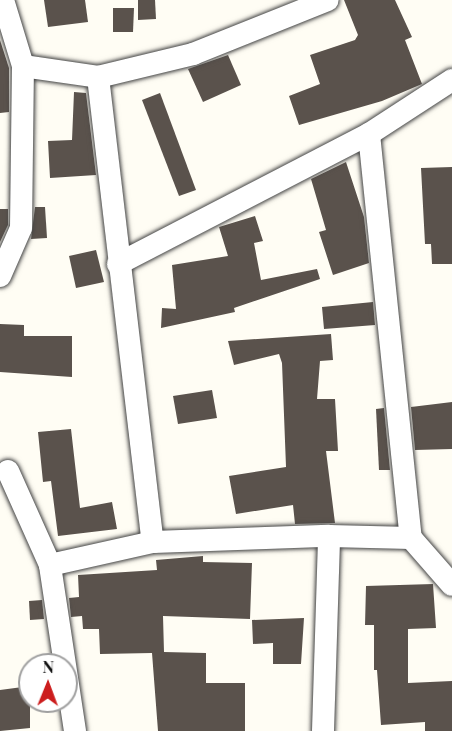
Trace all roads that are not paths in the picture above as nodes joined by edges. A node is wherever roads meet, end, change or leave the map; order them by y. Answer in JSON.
{"nodes":[{"id":1,"x":3,"y":0,"type":"edge"},
{"id":2,"x":328,"y":0,"type":"edge"},
{"id":3,"x":23,"y":66,"type":"junction"},
{"id":4,"x":98,"y":77,"type":"junction"},
{"id":5,"x":452,"y":80,"type":"edge"},
{"id":6,"x":369,"y":134,"type":"junction"},
{"id":7,"x":118,"y":264,"type":"junction"},
{"id":8,"x":0,"y":276,"type":"edge"},
{"id":9,"x":8,"y":471,"type":"dead end"},
{"id":10,"x":329,"y":536,"type":"junction"},
{"id":11,"x":411,"y":538,"type":"junction"},
{"id":12,"x":153,"y":542,"type":"junction"},
{"id":13,"x":50,"y":565,"type":"junction"},
{"id":14,"x":452,"y":585,"type":"edge"},
{"id":15,"x":75,"y":731,"type":"edge"},
{"id":16,"x":324,"y":731,"type":"edge"}],
"edges":[{"from":1,"to":3,"type":"street"},
{"from":2,"to":4,"type":"street"},
{"from":3,"to":4,"type":"street"},
{"from":3,"to":8,"type":"street"},
{"from":4,"to":7,"type":"street"},
{"from":5,"to":6,"type":"street"},
{"from":6,"to":7,"type":"street"},
{"from":6,"to":11,"type":"street"},
{"from":7,"to":12,"type":"street"},
{"from":9,"to":13,"type":"street"},
{"from":10,"to":11,"type":"street"},
{"from":10,"to":12,"type":"street"},
{"from":10,"to":16,"type":"street"},
{"from":11,"to":14,"type":"street"},
{"from":12,"to":13,"type":"street"},
{"from":13,"to":15,"type":"street"}]}
